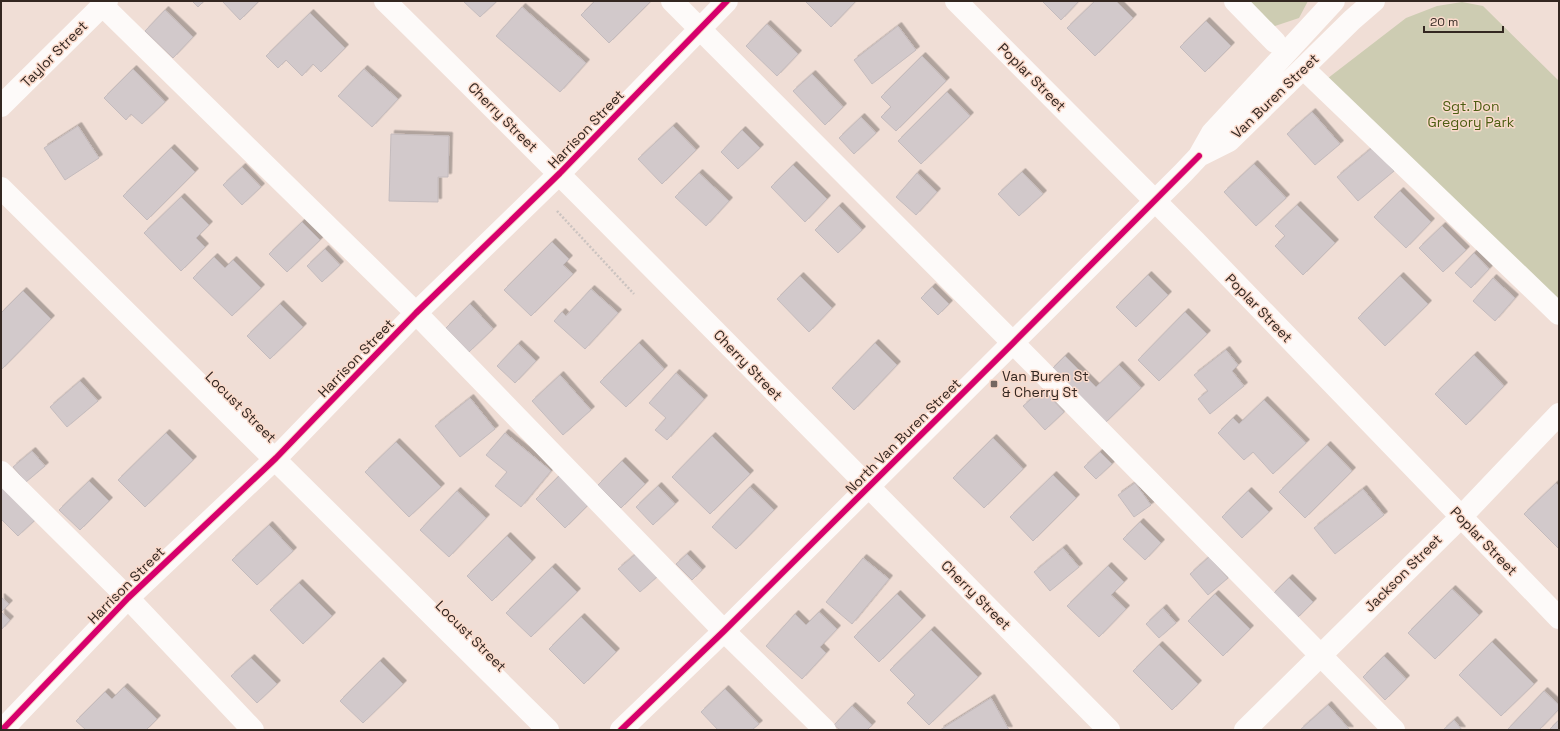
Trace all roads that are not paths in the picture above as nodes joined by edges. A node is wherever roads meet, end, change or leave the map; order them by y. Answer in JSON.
{"nodes":[{"id":1,"x":385,"y":1,"type":"edge"},
{"id":2,"x":672,"y":1,"type":"edge"},
{"id":3,"x":727,"y":1,"type":"edge"},
{"id":4,"x":956,"y":1,"type":"edge"},
{"id":5,"x":1235,"y":1,"type":"edge"},
{"id":6,"x":1334,"y":1,"type":"edge"},
{"id":7,"x":1374,"y":1,"type":"edge"},
{"id":8,"x":105,"y":3,"type":"edge"},
{"id":9,"x":699,"y":28,"type":"junction"},
{"id":10,"x":1276,"y":42,"type":"dead end"},
{"id":11,"x":1303,"y":68,"type":"junction"},
{"id":12,"x":1,"y":106,"type":"edge"},
{"id":13,"x":1198,"y":156,"type":"junction"},
{"id":14,"x":560,"y":173,"type":"junction"},
{"id":15,"x":1,"y":188,"type":"edge"},
{"id":16,"x":1154,"y":201,"type":"junction"},
{"id":17,"x":416,"y":313,"type":"junction"},
{"id":18,"x":1559,"y":314,"type":"edge"},
{"id":19,"x":1013,"y":344,"type":"junction"},
{"id":20,"x":1559,"y":414,"type":"edge"},
{"id":21,"x":276,"y":458,"type":"junction"},
{"id":22,"x":1,"y":472,"type":"edge"},
{"id":23,"x":868,"y":487,"type":"junction"},
{"id":24,"x":1461,"y":517,"type":"junction"},
{"id":25,"x":128,"y":598,"type":"junction"},
{"id":26,"x":1559,"y":618,"type":"edge"},
{"id":27,"x":724,"y":631,"type":"junction"},
{"id":28,"x":1320,"y":655,"type":"junction"},
{"id":29,"x":2,"y":730,"type":"edge"},
{"id":30,"x":253,"y":730,"type":"edge"},
{"id":31,"x":548,"y":730,"type":"edge"},
{"id":32,"x":621,"y":730,"type":"edge"},
{"id":33,"x":825,"y":730,"type":"edge"},
{"id":34,"x":1109,"y":730,"type":"edge"},
{"id":35,"x":1245,"y":730,"type":"edge"},
{"id":36,"x":1394,"y":730,"type":"edge"}],
"edges":[{"from":1,"to":14,"type":"street","name":"Cherry Street"},
{"from":2,"to":9,"type":"street"},
{"from":3,"to":9,"type":"street","name":"Harrison Street"},
{"from":4,"to":16,"type":"street","name":"Poplar Street"},
{"from":5,"to":10,"type":"street"},
{"from":6,"to":13,"type":"street","name":"Van Buren Street"},
{"from":7,"to":11,"type":"street","name":"Van Buren Street"},
{"from":8,"to":12,"type":"street","name":"Taylor Street"},
{"from":8,"to":17,"type":"street"},
{"from":9,"to":14,"type":"street","name":"Harrison Street"},
{"from":9,"to":19,"type":"street"},
{"from":11,"to":13,"type":"street","name":"Van Buren Street"},
{"from":11,"to":18,"type":"street"},
{"from":13,"to":16,"type":"street","name":"North Van Buren Street"},
{"from":14,"to":17,"type":"street","name":"Harrison Street"},
{"from":14,"to":23,"type":"street","name":"Cherry Street"},
{"from":15,"to":21,"type":"street","name":"Locust Street"},
{"from":16,"to":19,"type":"street","name":"North Van Buren Street"},
{"from":16,"to":24,"type":"street","name":"Poplar Street"},
{"from":17,"to":21,"type":"street","name":"Harrison Street"},
{"from":17,"to":27,"type":"street"},
{"from":19,"to":23,"type":"street","name":"North Van Buren Street"},
{"from":19,"to":28,"type":"street"},
{"from":20,"to":24,"type":"street","name":"Jackson Street"},
{"from":21,"to":25,"type":"street","name":"Harrison Street"},
{"from":21,"to":31,"type":"street","name":"Locust Street"},
{"from":22,"to":25,"type":"street"},
{"from":23,"to":27,"type":"street","name":"North Van Buren Street"},
{"from":23,"to":34,"type":"street","name":"Cherry Street"},
{"from":24,"to":26,"type":"street","name":"Poplar Street"},
{"from":24,"to":28,"type":"street","name":"Jackson Street"},
{"from":25,"to":29,"type":"street","name":"Harrison Street"},
{"from":25,"to":30,"type":"street"},
{"from":27,"to":32,"type":"street","name":"North Van Buren Street"},
{"from":27,"to":33,"type":"street"},
{"from":28,"to":35,"type":"street","name":"Jackson Street"},
{"from":28,"to":36,"type":"street"}]}
